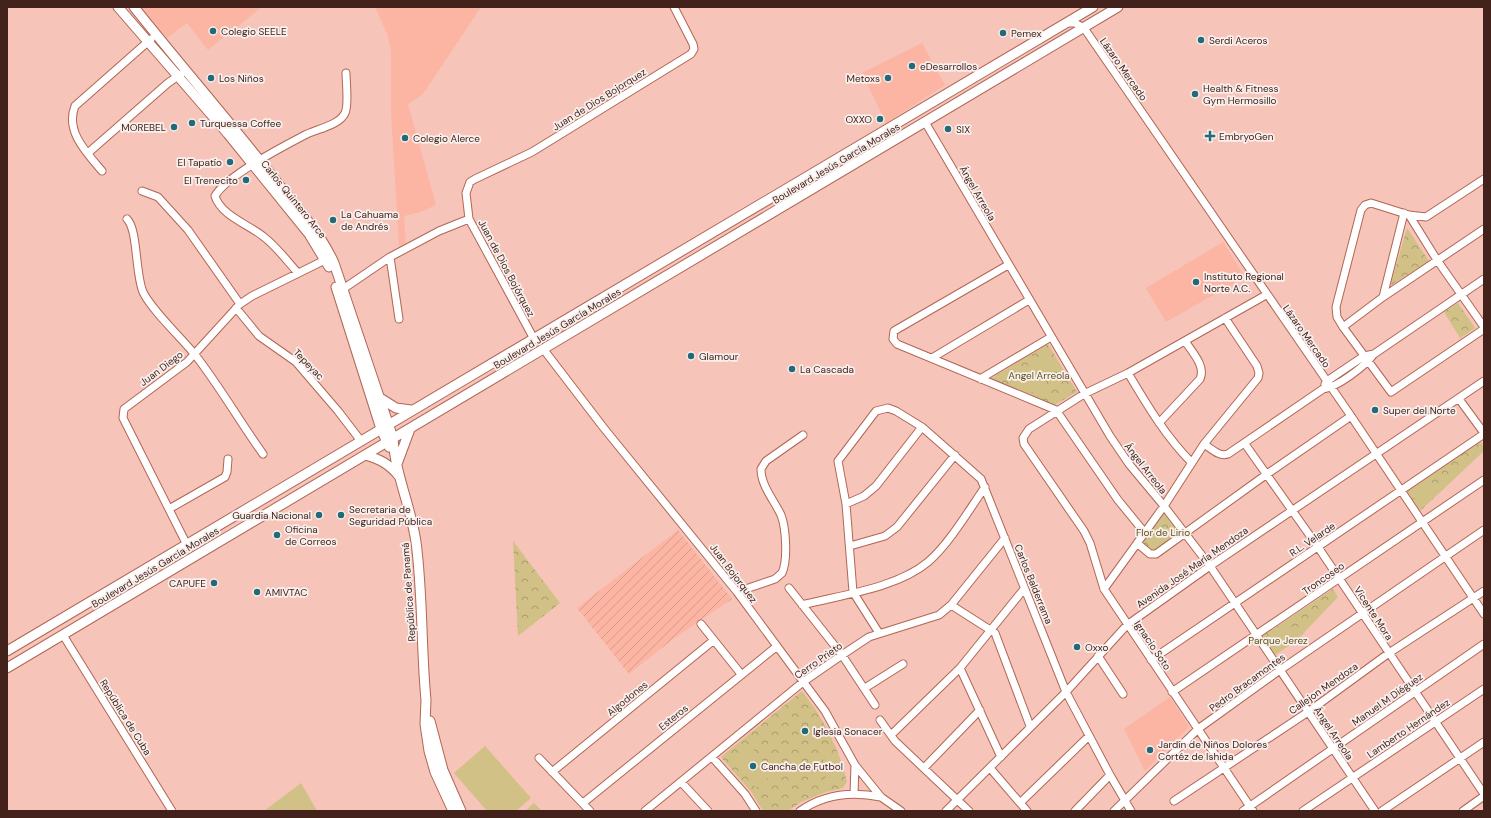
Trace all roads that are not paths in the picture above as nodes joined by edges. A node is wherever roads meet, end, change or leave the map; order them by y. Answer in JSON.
{"nodes":[{"id":1,"x":118,"y":7,"type":"edge"},
{"id":2,"x":134,"y":7,"type":"edge"},
{"id":3,"x":674,"y":7,"type":"edge"},
{"id":4,"x":1093,"y":7,"type":"edge"},
{"id":5,"x":1118,"y":7,"type":"edge"},
{"id":6,"x":1065,"y":24,"type":"junction"},
{"id":7,"x":1084,"y":28,"type":"junction"},
{"id":8,"x":156,"y":35,"type":"junction"},
{"id":9,"x":148,"y":42,"type":"junction"},
{"id":10,"x":187,"y":71,"type":"junction"},
{"id":11,"x":346,"y":73,"type":"dead end"},
{"id":12,"x":177,"y":76,"type":"junction"},
{"id":13,"x":925,"y":122,"type":"junction"},
{"id":14,"x":876,"y":135,"type":"junction"},
{"id":15,"x":883,"y":148,"type":"junction"},
{"id":16,"x":88,"y":153,"type":"junction"},
{"id":17,"x":256,"y":163,"type":"junction"},
{"id":18,"x":102,"y":171,"type":"dead end"},
{"id":19,"x":1484,"y":180,"type":"edge"},
{"id":20,"x":470,"y":182,"type":"joint"},
{"id":21,"x":142,"y":191,"type":"dead end"},
{"id":22,"x":1406,"y":214,"type":"junction"},
{"id":23,"x":127,"y":219,"type":"dead end"},
{"id":24,"x":469,"y":219,"type":"junction"},
{"id":25,"x":1484,"y":229,"type":"edge"},
{"id":26,"x":390,"y":257,"type":"junction"},
{"id":27,"x":328,"y":259,"type":"junction"},
{"id":28,"x":1436,"y":260,"type":"junction"},
{"id":29,"x":1008,"y":265,"type":"junction"},
{"id":30,"x":298,"y":273,"type":"junction"},
{"id":31,"x":1484,"y":279,"type":"edge"},
{"id":32,"x":343,"y":289,"type":"junction"},
{"id":33,"x":1266,"y":295,"type":"junction"},
{"id":34,"x":1460,"y":295,"type":"junction"},
{"id":35,"x":1383,"y":297,"type":"junction"},
{"id":36,"x":1029,"y":300,"type":"junction"},
{"id":37,"x":238,"y":306,"type":"junction"},
{"id":38,"x":1225,"y":318,"type":"junction"},
{"id":39,"x":399,"y":319,"type":"dead end"},
{"id":40,"x":1343,"y":327,"type":"junction"},
{"id":41,"x":1484,"y":328,"type":"edge"},
{"id":42,"x":1051,"y":337,"type":"junction"},
{"id":43,"x":534,"y":339,"type":"junction"},
{"id":44,"x":1185,"y":342,"type":"junction"},
{"id":45,"x":359,"y":350,"type":"junction"},
{"id":46,"x":544,"y":350,"type":"junction"},
{"id":47,"x":195,"y":355,"type":"junction"},
{"id":48,"x":932,"y":358,"type":"junction"},
{"id":49,"x":1366,"y":359,"type":"junction"},
{"id":50,"x":1128,"y":372,"type":"junction"},
{"id":51,"x":980,"y":379,"type":"junction"},
{"id":52,"x":1327,"y":381,"type":"junction"},
{"id":53,"x":1484,"y":381,"type":"edge"},
{"id":54,"x":1332,"y":388,"type":"junction"},
{"id":55,"x":1324,"y":389,"type":"junction"},
{"id":56,"x":1084,"y":394,"type":"junction"},
{"id":57,"x":380,"y":398,"type":"junction"},
{"id":58,"x":1459,"y":399,"type":"junction"},
{"id":59,"x":411,"y":410,"type":"junction"},
{"id":60,"x":1056,"y":410,"type":"junction"},
{"id":61,"x":1351,"y":416,"type":"junction"},
{"id":62,"x":1159,"y":423,"type":"junction"},
{"id":63,"x":385,"y":427,"type":"junction"},
{"id":64,"x":922,"y":427,"type":"junction"},
{"id":65,"x":410,"y":429,"type":"junction"},
{"id":66,"x":1484,"y":434,"type":"edge"},
{"id":67,"x":803,"y":435,"type":"dead end"},
{"id":68,"x":361,"y":441,"type":"junction"},
{"id":69,"x":390,"y":441,"type":"junction"},
{"id":70,"x":1204,"y":444,"type":"junction"},
{"id":71,"x":1245,"y":444,"type":"junction"},
{"id":72,"x":263,"y":454,"type":"dead end"},
{"id":73,"x":1376,"y":454,"type":"junction"},
{"id":74,"x":365,"y":455,"type":"junction"},
{"id":75,"x":955,"y":455,"type":"junction"},
{"id":76,"x":228,"y":459,"type":"dead end"},
{"id":77,"x":1192,"y":463,"type":"junction"},
{"id":78,"x":397,"y":465,"type":"junction"},
{"id":79,"x":1266,"y":474,"type":"junction"},
{"id":80,"x":400,"y":477,"type":"junction"},
{"id":81,"x":1484,"y":480,"type":"edge"},
{"id":82,"x":985,"y":487,"type":"junction"},
{"id":83,"x":1401,"y":491,"type":"junction"},
{"id":84,"x":846,"y":504,"type":"junction"},
{"id":85,"x":1164,"y":506,"type":"junction"},
{"id":86,"x":169,"y":509,"type":"junction"},
{"id":87,"x":1292,"y":511,"type":"junction"},
{"id":88,"x":1423,"y":522,"type":"junction"},
{"id":89,"x":1484,"y":530,"type":"edge"},
{"id":90,"x":1145,"y":532,"type":"junction"},
{"id":91,"x":1185,"y":534,"type":"junction"},
{"id":92,"x":1004,"y":538,"type":"junction"},
{"id":93,"x":1136,"y":543,"type":"junction"},
{"id":94,"x":187,"y":545,"type":"junction"},
{"id":95,"x":850,"y":546,"type":"junction"},
{"id":96,"x":1318,"y":547,"type":"junction"},
{"id":97,"x":1444,"y":556,"type":"junction"},
{"id":98,"x":1210,"y":566,"type":"junction"},
{"id":99,"x":1339,"y":578,"type":"junction"},
{"id":100,"x":789,"y":588,"type":"dead end"},
{"id":101,"x":1024,"y":589,"type":"junction"},
{"id":102,"x":1104,"y":589,"type":"junction"},
{"id":103,"x":1484,"y":591,"type":"edge"},
{"id":104,"x":737,"y":592,"type":"junction"},
{"id":105,"x":853,"y":592,"type":"junction"},
{"id":106,"x":1473,"y":598,"type":"junction"},
{"id":107,"x":1235,"y":603,"type":"junction"},
{"id":108,"x":802,"y":605,"type":"junction"},
{"id":109,"x":951,"y":605,"type":"junction"},
{"id":110,"x":1362,"y":613,"type":"junction"},
{"id":111,"x":1484,"y":614,"type":"edge"},
{"id":112,"x":701,"y":624,"type":"dead end"},
{"id":113,"x":1127,"y":625,"type":"junction"},
{"id":114,"x":992,"y":630,"type":"junction"},
{"id":115,"x":879,"y":633,"type":"junction"},
{"id":116,"x":63,"y":634,"type":"junction"},
{"id":117,"x":1257,"y":636,"type":"junction"},
{"id":118,"x":714,"y":640,"type":"junction"},
{"id":119,"x":25,"y":641,"type":"junction"},
{"id":120,"x":1484,"y":644,"type":"edge"},
{"id":121,"x":776,"y":647,"type":"junction"},
{"id":122,"x":7,"y":651,"type":"edge"},
{"id":123,"x":1389,"y":653,"type":"junction"},
{"id":124,"x":842,"y":655,"type":"junction"},
{"id":125,"x":1098,"y":656,"type":"junction"},
{"id":126,"x":1151,"y":660,"type":"junction"},
{"id":127,"x":17,"y":661,"type":"junction"},
{"id":128,"x":903,"y":664,"type":"dead end"},
{"id":129,"x":7,"y":668,"type":"edge"},
{"id":130,"x":960,"y":668,"type":"junction"},
{"id":131,"x":1280,"y":670,"type":"junction"},
{"id":132,"x":742,"y":674,"type":"junction"},
{"id":133,"x":803,"y":682,"type":"junction"},
{"id":134,"x":865,"y":688,"type":"junction"},
{"id":135,"x":1484,"y":689,"type":"edge"},
{"id":136,"x":1066,"y":692,"type":"junction"},
{"id":137,"x":1172,"y":692,"type":"junction"},
{"id":138,"x":1415,"y":692,"type":"junction"},
{"id":139,"x":1123,"y":694,"type":"dead end"},
{"id":140,"x":875,"y":705,"type":"dead end"},
{"id":141,"x":426,"y":706,"type":"junction"},
{"id":142,"x":980,"y":710,"type":"junction"},
{"id":143,"x":1308,"y":712,"type":"junction"},
{"id":144,"x":880,"y":720,"type":"dead end"},
{"id":145,"x":1435,"y":722,"type":"junction"},
{"id":146,"x":1030,"y":726,"type":"junction"},
{"id":147,"x":1198,"y":729,"type":"junction"},
{"id":148,"x":891,"y":735,"type":"junction"},
{"id":149,"x":1089,"y":736,"type":"junction"},
{"id":150,"x":435,"y":740,"type":"junction"},
{"id":151,"x":1484,"y":742,"type":"edge"},
{"id":152,"x":1333,"y":749,"type":"junction"},
{"id":153,"x":712,"y":757,"type":"junction"},
{"id":154,"x":1001,"y":757,"type":"junction"},
{"id":155,"x":539,"y":758,"type":"dead end"},
{"id":156,"x":1460,"y":758,"type":"junction"},
{"id":157,"x":855,"y":765,"type":"junction"},
{"id":158,"x":924,"y":768,"type":"junction"},
{"id":159,"x":990,"y":768,"type":"junction"},
{"id":160,"x":1224,"y":769,"type":"junction"},
{"id":161,"x":552,"y":772,"type":"junction"},
{"id":162,"x":1110,"y":775,"type":"junction"},
{"id":163,"x":1352,"y":778,"type":"junction"},
{"id":164,"x":681,"y":782,"type":"junction"},
{"id":165,"x":854,"y":794,"type":"junction"},
{"id":166,"x":1484,"y":795,"type":"edge"},
{"id":167,"x":881,"y":797,"type":"junction"},
{"id":168,"x":958,"y":799,"type":"junction"},
{"id":169,"x":1124,"y":800,"type":"junction"},
{"id":170,"x":1174,"y":801,"type":"dead end"},
{"id":171,"x":583,"y":803,"type":"junction"},
{"id":172,"x":1020,"y":803,"type":"junction"},
{"id":173,"x":1251,"y":809,"type":"edge"},
{"id":174,"x":647,"y":810,"type":"edge"},
{"id":175,"x":172,"y":811,"type":"edge"},
{"id":176,"x":453,"y":811,"type":"edge"},
{"id":177,"x":456,"y":811,"type":"edge"},
{"id":178,"x":461,"y":811,"type":"edge"},
{"id":179,"x":590,"y":811,"type":"edge"},
{"id":180,"x":708,"y":811,"type":"edge"},
{"id":181,"x":756,"y":811,"type":"edge"},
{"id":182,"x":800,"y":811,"type":"edge"},
{"id":183,"x":901,"y":811,"type":"edge"},
{"id":184,"x":946,"y":811,"type":"edge"},
{"id":185,"x":969,"y":811,"type":"edge"},
{"id":186,"x":1028,"y":811,"type":"edge"},
{"id":187,"x":1075,"y":811,"type":"edge"},
{"id":188,"x":1114,"y":811,"type":"edge"},
{"id":189,"x":1131,"y":811,"type":"edge"},
{"id":190,"x":1242,"y":811,"type":"edge"},
{"id":191,"x":1303,"y":811,"type":"edge"},
{"id":192,"x":1375,"y":811,"type":"edge"},
{"id":193,"x":1382,"y":811,"type":"edge"},
{"id":194,"x":1462,"y":811,"type":"edge"}],
"edges":[{"from":1,"to":9,"type":"main road","name":"Carlos Quintero Arce"},
{"from":2,"to":8,"type":"main road","name":"Carlos Quintero Arce"},
{"from":3,"to":20,"type":"street","name":"Juan de Dios Bojorquez"},
{"from":4,"to":6,"type":"main road","name":"Boulevard Jesús García Morales"},
{"from":5,"to":7,"type":"main road","name":"Boulevard Jesús García Morales"},
{"from":6,"to":7,"type":"street"},
{"from":6,"to":14,"type":"main road","name":"Boulevard Jesús García Morales"},
{"from":7,"to":13,"type":"main road","name":"Boulevard Jesús García Morales"},
{"from":7,"to":33,"type":"street","name":"Lázaro Mercado"},
{"from":8,"to":9,"type":"street"},
{"from":8,"to":10,"type":"main road","name":"Carlos Quintero Arce"},
{"from":9,"to":12,"type":"main road","name":"Carlos Quintero Arce"},
{"from":9,"to":16,"type":"street"},
{"from":10,"to":12,"type":"street"},
{"from":10,"to":17,"type":"main road","name":"Carlos Quintero Arce"},
{"from":11,"to":17,"type":"street"},
{"from":12,"to":16,"type":"street"},
{"from":12,"to":17,"type":"main road","name":"Carlos Quintero Arce"},
{"from":13,"to":15,"type":"main road","name":"Boulevard Jesús García Morales"},
{"from":13,"to":29,"type":"street","name":"Ángel Arreola"},
{"from":14,"to":15,"type":"main road"},
{"from":14,"to":43,"type":"main road","name":"Boulevard Jesús García Morales"},
{"from":15,"to":46,"type":"main road","name":"Boulevard Jesús García Morales"},
{"from":16,"to":18,"type":"street"},
{"from":17,"to":27,"type":"main road","name":"Carlos Quintero Arce"},
{"from":17,"to":30,"type":"street"},
{"from":19,"to":22,"type":"street"},
{"from":20,"to":24,"type":"street","name":"Juan de Dios Bojórquez"},
{"from":21,"to":37,"type":"street","name":"Tepeyac"},
{"from":22,"to":28,"type":"street"},
{"from":22,"to":35,"type":"street"},
{"from":22,"to":40,"type":"street"},
{"from":23,"to":47,"type":"street"},
{"from":24,"to":26,"type":"street"},
{"from":24,"to":43,"type":"street","name":"Juan de Dios Bojórquez"},
{"from":25,"to":28,"type":"street"},
{"from":26,"to":32,"type":"street"},
{"from":26,"to":39,"type":"street"},
{"from":27,"to":30,"type":"street","name":"Juan Diego"},
{"from":27,"to":32,"type":"main road","name":"Carlos Quintero Arce"},
{"from":27,"to":45,"type":"main road","name":"Carlos Quintero Arce"},
{"from":28,"to":34,"type":"street"},
{"from":28,"to":35,"type":"street"},
{"from":29,"to":36,"type":"street","name":"Ángel Arreola"},
{"from":29,"to":48,"type":"street"},
{"from":30,"to":37,"type":"street","name":"Juan Diego"},
{"from":31,"to":34,"type":"street"},
{"from":32,"to":45,"type":"main road","name":"Carlos Quintero Arce"},
{"from":33,"to":38,"type":"street"},
{"from":33,"to":52,"type":"street","name":"Lázaro Mercado"},
{"from":34,"to":41,"type":"street"},
{"from":34,"to":49,"type":"street"},
{"from":35,"to":40,"type":"street"},
{"from":36,"to":42,"type":"street","name":"Ángel Arreola"},
{"from":36,"to":48,"type":"street"},
{"from":37,"to":47,"type":"street","name":"Juan Diego"},
{"from":37,"to":68,"type":"street","name":"Tepeyac"},
{"from":38,"to":44,"type":"street"},
{"from":38,"to":70,"type":"street"},
{"from":40,"to":49,"type":"street"},
{"from":41,"to":49,"type":"street"},
{"from":42,"to":51,"type":"street"},
{"from":42,"to":56,"type":"street","name":"Ángel Arreola"},
{"from":43,"to":59,"type":"main road","name":"Boulevard Jesús García Morales"},
{"from":44,"to":50,"type":"street"},
{"from":44,"to":62,"type":"street"},
{"from":45,"to":57,"type":"main road","name":"Carlos Quintero Arce"},
{"from":45,"to":63,"type":"main road","name":"Carlos Quintero Arce"},
{"from":46,"to":65,"type":"main road","name":"Boulevard Jesús García Morales"},
{"from":46,"to":104,"type":"street","name":"Juan Bojorquez"},
{"from":47,"to":72,"type":"street"},
{"from":47,"to":86,"type":"street","name":"Juan Diego"},
{"from":48,"to":51,"type":"street"},
{"from":49,"to":52,"type":"street"},
{"from":49,"to":54,"type":"street"},
{"from":50,"to":56,"type":"street"},
{"from":50,"to":62,"type":"street"},
{"from":51,"to":60,"type":"street"},
{"from":52,"to":54,"type":"street","name":"Lázaro Mercado"},
{"from":52,"to":55,"type":"street"},
{"from":53,"to":58,"type":"street","name":"Avenida José María Mendoza"},
{"from":54,"to":55,"type":"street"},
{"from":54,"to":61,"type":"street","name":"Lázaro Mercado"},
{"from":55,"to":71,"type":"street"},
{"from":56,"to":60,"type":"street"},
{"from":56,"to":85,"type":"street","name":"Ángel Arreola"},
{"from":57,"to":59,"type":"main road"},
{"from":57,"to":63,"type":"main road","name":"Carlos Quintero Arce"},
{"from":58,"to":66,"type":"street"},
{"from":58,"to":73,"type":"street","name":"Avenida José María Mendoza"},
{"from":59,"to":63,"type":"main road","name":"Boulevard Jesús García Morales"},
{"from":60,"to":90,"type":"street"},
{"from":60,"to":102,"type":"street","name":"Ignacio Soto"},
{"from":61,"to":73,"type":"street","name":"Lázaro Mercado"},
{"from":61,"to":79,"type":"street"},
{"from":62,"to":77,"type":"street"},
{"from":63,"to":68,"type":"main road","name":"Boulevard Jesús García Morales"},
{"from":63,"to":69,"type":"main road","name":"Carlos Quintero Arce"},
{"from":64,"to":75,"type":"street","name":"Carlos Balderrama"},
{"from":64,"to":84,"type":"street"},
{"from":64,"to":84,"type":"street","name":"Carlos Balderrama"},
{"from":65,"to":69,"type":"main road","name":"Boulevard Jesús García Morales"},
{"from":65,"to":78,"type":"main road"},
{"from":66,"to":83,"type":"street","name":"R.L. Velarde"},
{"from":67,"to":104,"type":"street"},
{"from":68,"to":94,"type":"main road","name":"Boulevard Jesús García Morales"},
{"from":69,"to":74,"type":"main road","name":"Boulevard Jesús García Morales"},
{"from":69,"to":78,"type":"main road","name":"República de Panamá"},
{"from":70,"to":71,"type":"street"},
{"from":70,"to":77,"type":"street"},
{"from":71,"to":79,"type":"street","name":"Vicente Mora"},
{"from":73,"to":83,"type":"street","name":"Lázaro Mercado"},
{"from":73,"to":87,"type":"street","name":"Avenida José María Mendoza"},
{"from":74,"to":80,"type":"main road"},
{"from":74,"to":116,"type":"main road","name":"Boulevard Jesús García Morales"},
{"from":75,"to":82,"type":"street","name":"Carlos Balderrama"},
{"from":75,"to":95,"type":"street"},
{"from":76,"to":86,"type":"street"},
{"from":77,"to":85,"type":"street"},
{"from":78,"to":80,"type":"main road","name":"República de Panamá"},
{"from":79,"to":87,"type":"street","name":"Vicente Mora"},
{"from":79,"to":91,"type":"street"},
{"from":80,"to":141,"type":"main road","name":"República de Panamá"},
{"from":81,"to":88,"type":"street","name":"Troncoseo"},
{"from":82,"to":92,"type":"street","name":"Carlos Balderrama"},
{"from":82,"to":105,"type":"street"},
{"from":83,"to":88,"type":"street","name":"Lázaro Mercado"},
{"from":83,"to":96,"type":"street","name":"R.L. Velarde"},
{"from":84,"to":95,"type":"street"},
{"from":85,"to":90,"type":"street"},
{"from":85,"to":91,"type":"street","name":"Ángel Arreola"},
{"from":86,"to":94,"type":"street","name":"Juan Diego"},
{"from":87,"to":96,"type":"street","name":"Vicente Mora"},
{"from":87,"to":98,"type":"street","name":"Avenida José María Mendoza"},
{"from":88,"to":97,"type":"street","name":"Lázaro Mercado"},
{"from":88,"to":99,"type":"street","name":"Troncoseo"},
{"from":89,"to":97,"type":"street","name":"Pedro Bracamontes"},
{"from":90,"to":93,"type":"street"},
{"from":91,"to":93,"type":"street"},
{"from":91,"to":98,"type":"street","name":"Ángel Arreola"},
{"from":92,"to":101,"type":"street","name":"Carlos Balderrama"},
{"from":92,"to":109,"type":"street","name":"Cerro Prieto"},
{"from":93,"to":102,"type":"street"},
{"from":94,"to":119,"type":"main road","name":"Boulevard Jesús García Morales"},
{"from":95,"to":105,"type":"street"},
{"from":96,"to":99,"type":"street","name":"Vicente Mora"},
{"from":96,"to":107,"type":"street","name":"R.L. Velarde"},
{"from":97,"to":106,"type":"street","name":"Lázaro Mercado"},
{"from":97,"to":110,"type":"street","name":"Pedro Bracamontes"},
{"from":98,"to":107,"type":"street","name":"Ángel Arreola"},
{"from":98,"to":113,"type":"street","name":"Avenida José María Mendoza"},
{"from":99,"to":110,"type":"street","name":"Vicente Mora"},
{"from":99,"to":117,"type":"street","name":"Troncoseo"},
{"from":100,"to":108,"type":"street"},
{"from":101,"to":114,"type":"street"},
{"from":101,"to":136,"type":"street","name":"Carlos Balderrama"},
{"from":102,"to":113,"type":"street","name":"Ignacio Soto"},
{"from":103,"to":106,"type":"street","name":"Callejon Mendoza"},
{"from":104,"to":121,"type":"street","name":"Juan Bojorquez"},
{"from":105,"to":108,"type":"street"},
{"from":105,"to":115,"type":"street"},
{"from":106,"to":111,"type":"street","name":"Lázaro Mercado"},
{"from":106,"to":123,"type":"street","name":"Callejon Mendoza"},
{"from":107,"to":117,"type":"street","name":"Ángel Arreola"},
{"from":107,"to":126,"type":"street","name":"R.L. Velarde"},
{"from":108,"to":124,"type":"street"},
{"from":109,"to":114,"type":"street"},
{"from":109,"to":115,"type":"street","name":"Cerro Prieto"},
{"from":110,"to":123,"type":"street","name":"Vicente Mora"},
{"from":110,"to":131,"type":"street","name":"Pedro Bracamontes"},
{"from":112,"to":118,"type":"street"},
{"from":113,"to":125,"type":"street","name":"Avenida José María Mendoza"},
{"from":113,"to":126,"type":"street","name":"Ignacio Soto"},
{"from":114,"to":130,"type":"street"},
{"from":114,"to":146,"type":"street"},
{"from":115,"to":124,"type":"street","name":"Cerro Prieto"},
{"from":116,"to":127,"type":"main road","name":"Boulevard Jesús García Morales"},
{"from":116,"to":175,"type":"street","name":"República de Cuba"},
{"from":117,"to":131,"type":"street","name":"Ángel Arreola"},
{"from":117,"to":137,"type":"street","name":"Troncoseo"},
{"from":118,"to":132,"type":"street"},
{"from":118,"to":161,"type":"street","name":"Algodones"},
{"from":119,"to":122,"type":"main road","name":"Boulevard Jesús García Morales"},
{"from":119,"to":127,"type":"main road"},
{"from":120,"to":138,"type":"street","name":"Manuel M Diéguez"},
{"from":121,"to":132,"type":"street","name":"Esteros"},
{"from":121,"to":133,"type":"street","name":"Juan Bojorquez"},
{"from":123,"to":138,"type":"street","name":"Vicente Mora"},
{"from":123,"to":143,"type":"street","name":"Callejon Mendoza"},
{"from":124,"to":133,"type":"street","name":"Cerro Prieto"},
{"from":124,"to":134,"type":"street"},
{"from":125,"to":136,"type":"street","name":"Avenida José María Mendoza"},
{"from":125,"to":139,"type":"street"},
{"from":126,"to":137,"type":"street","name":"Ignacio Soto"},
{"from":127,"to":129,"type":"main road","name":"Boulevard Jesús García Morales"},
{"from":128,"to":134,"type":"street"},
{"from":130,"to":142,"type":"street"},
{"from":130,"to":148,"type":"street"},
{"from":131,"to":143,"type":"street","name":"Ángel Arreola"},
{"from":131,"to":147,"type":"street","name":"Pedro Bracamontes"},
{"from":132,"to":171,"type":"street","name":"Esteros"},
{"from":133,"to":153,"type":"street","name":"Cerro Prieto"},
{"from":133,"to":157,"type":"street","name":"Juan Bojorquez"},
{"from":134,"to":140,"type":"street"},
{"from":135,"to":145,"type":"street","name":"Lamberto Hernández"},
{"from":136,"to":146,"type":"street","name":"Avenida José María Mendoza"},
{"from":136,"to":149,"type":"street","name":"Carlos Balderrama"},
{"from":137,"to":147,"type":"street","name":"Ignacio Soto"},
{"from":138,"to":145,"type":"street","name":"Vicente Mora"},
{"from":138,"to":152,"type":"street","name":"Manuel M Diéguez"},
{"from":141,"to":150,"type":"main road","name":"República de Panamá"},
{"from":141,"to":176,"type":"main road","name":"República de Panamá"},
{"from":142,"to":154,"type":"street"},
{"from":142,"to":158,"type":"street"},
{"from":143,"to":152,"type":"street","name":"Ángel Arreola"},
{"from":143,"to":160,"type":"street","name":"Callejon Mendoza"},
{"from":144,"to":148,"type":"street"},
{"from":145,"to":156,"type":"street","name":"Vicente Mora"},
{"from":145,"to":163,"type":"street","name":"Lamberto Hernández"},
{"from":146,"to":154,"type":"street","name":"Avenida José María Mendoza"},
{"from":147,"to":160,"type":"street","name":"Ignacio Soto"},
{"from":147,"to":169,"type":"street","name":"Pedro Bracamontes"},
{"from":148,"to":158,"type":"street"},
{"from":149,"to":162,"type":"street","name":"Carlos Balderrama"},
{"from":149,"to":172,"type":"street"},
{"from":150,"to":177,"type":"main road"},
{"from":150,"to":178,"type":"main road","name":"República de Panamá"},
{"from":151,"to":156,"type":"street"},
{"from":152,"to":163,"type":"street","name":"Ángel Arreola"},
{"from":152,"to":173,"type":"street","name":"Manuel M Diéguez"},
{"from":153,"to":164,"type":"street","name":"Cerro Prieto"},
{"from":153,"to":181,"type":"street"},
{"from":154,"to":159,"type":"street","name":"Avenida José María Mendoza"},
{"from":155,"to":161,"type":"street"},
{"from":156,"to":166,"type":"street","name":"Vicente Mora"},
{"from":156,"to":193,"type":"street"},
{"from":157,"to":165,"type":"street"},
{"from":157,"to":167,"type":"street","name":"Juan Bojorquez"},
{"from":158,"to":168,"type":"street"},
{"from":159,"to":168,"type":"street","name":"Avenida José María Mendoza"},
{"from":159,"to":172,"type":"street"},
{"from":160,"to":170,"type":"street","name":"Callejon Mendoza"},
{"from":160,"to":173,"type":"street","name":"Ignacio Soto"},
{"from":161,"to":171,"type":"street"},
{"from":162,"to":169,"type":"street","name":"Carlos Balderrama"},
{"from":162,"to":187,"type":"street"},
{"from":163,"to":191,"type":"street","name":"Lamberto Hernández"},
{"from":163,"to":192,"type":"street","name":"Ángel Arreola"},
{"from":164,"to":174,"type":"street","name":"Cerro Prieto"},
{"from":164,"to":180,"type":"street"},
{"from":165,"to":167,"type":"street"},
{"from":165,"to":182,"type":"street"},
{"from":166,"to":194,"type":"street"},
{"from":167,"to":183,"type":"street","name":"Juan Bojorquez"},
{"from":168,"to":184,"type":"street","name":"Avenida José María Mendoza"},
{"from":168,"to":185,"type":"street"},
{"from":169,"to":188,"type":"street","name":"Pedro Bracamontes"},
{"from":169,"to":189,"type":"street","name":"Carlos Balderrama"},
{"from":171,"to":179,"type":"street"},
{"from":172,"to":186,"type":"street"},
{"from":173,"to":190,"type":"street","name":"Manuel M Diéguez"}]}
